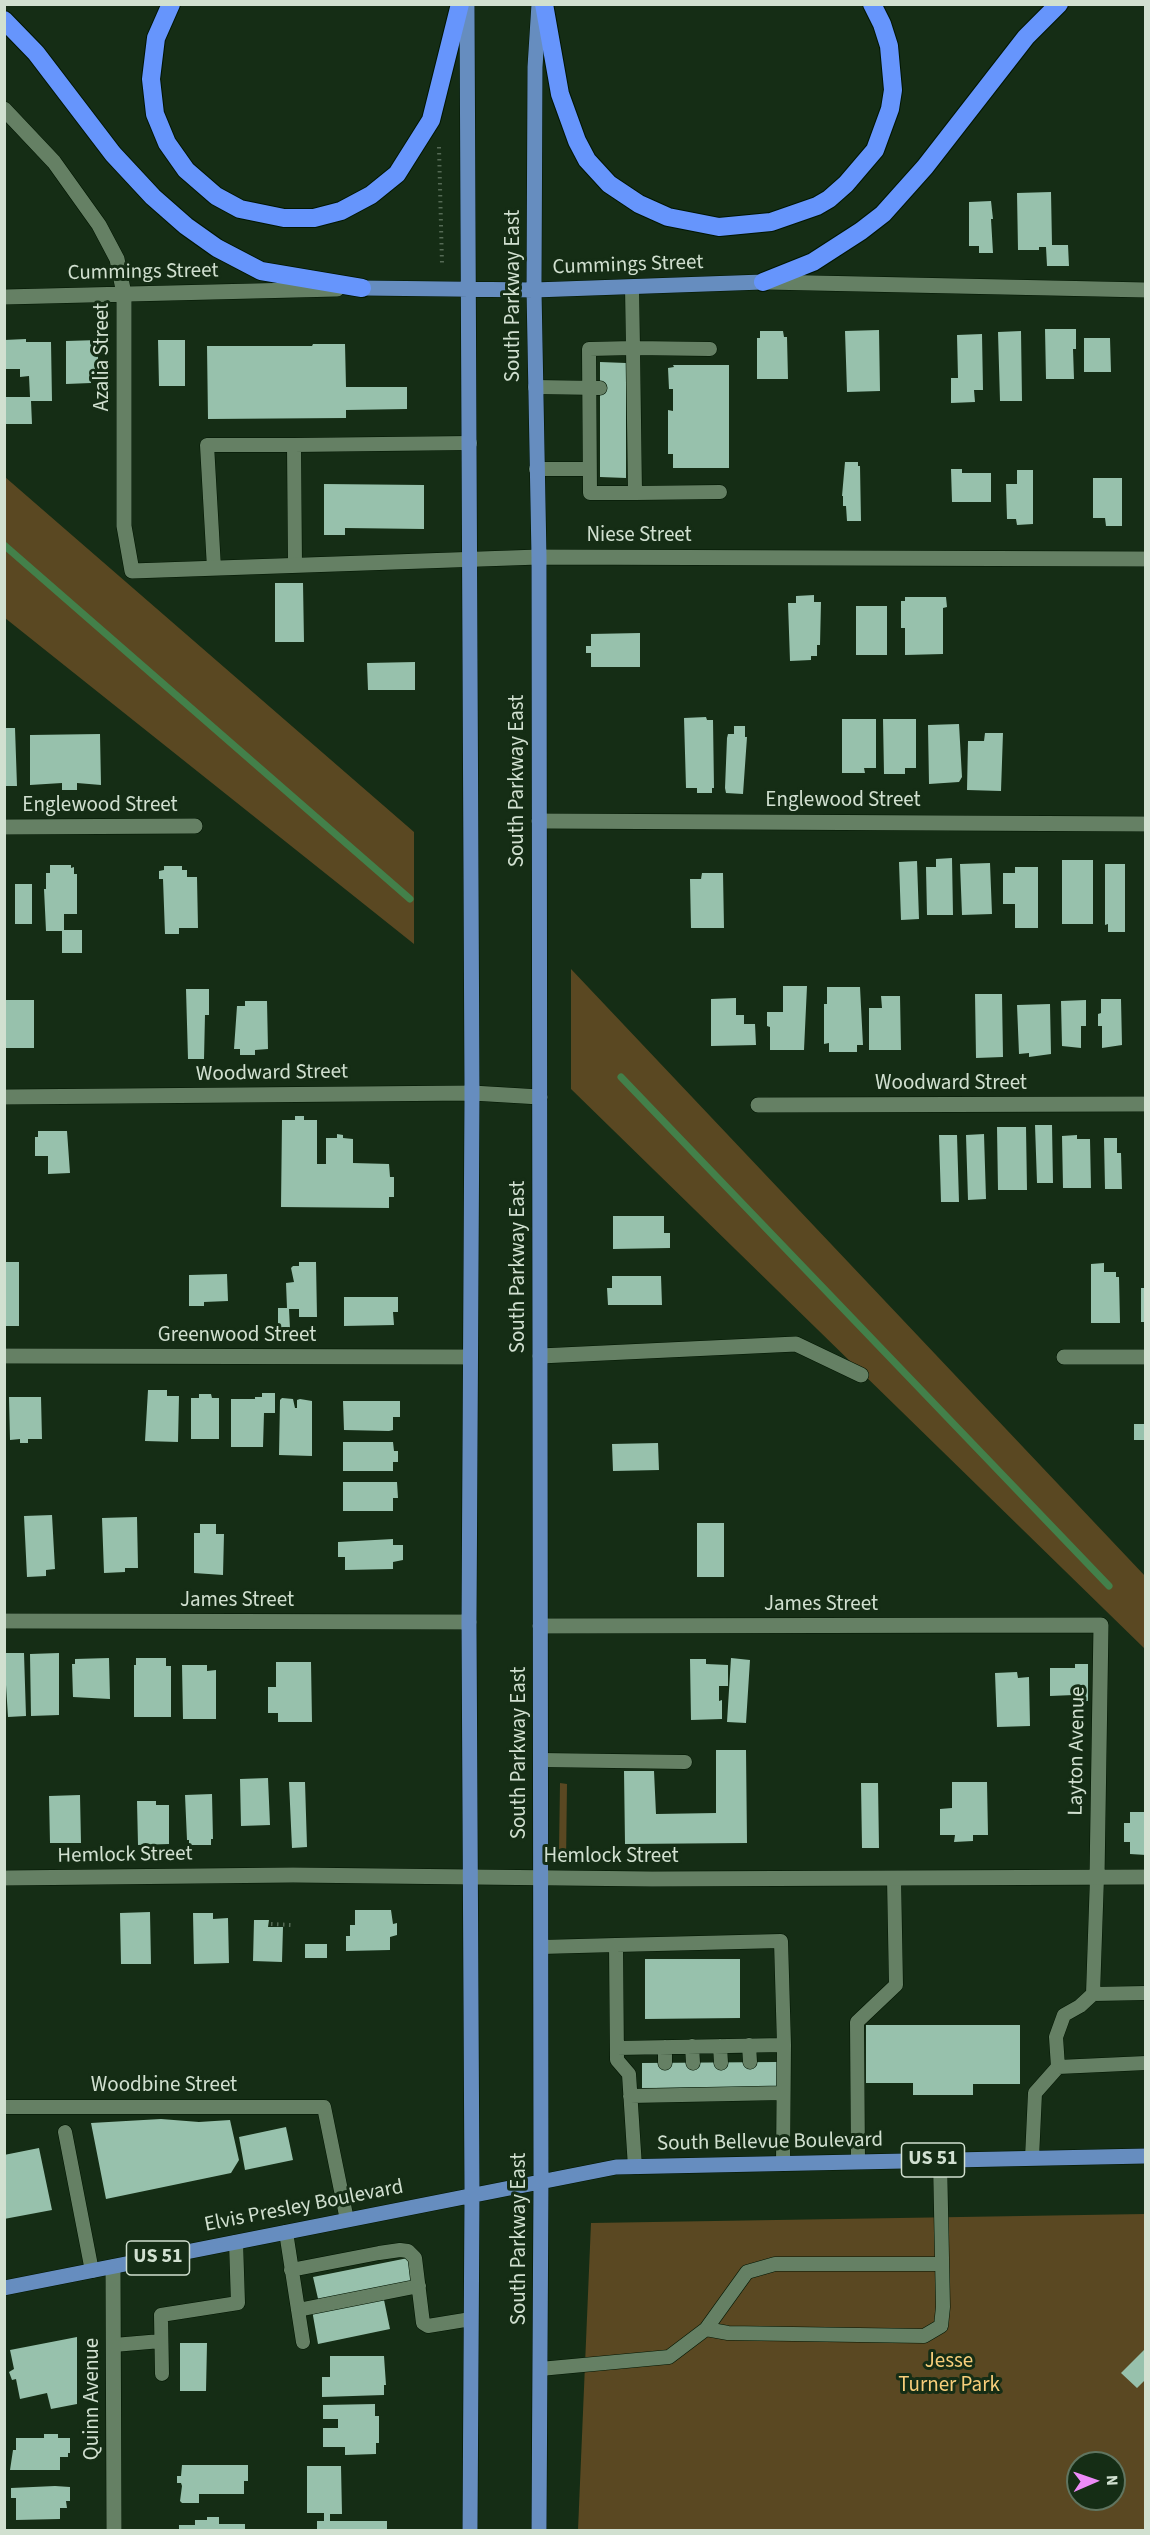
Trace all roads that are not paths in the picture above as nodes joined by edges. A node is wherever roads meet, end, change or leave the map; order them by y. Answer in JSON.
{"nodes":[{"id":1,"x":171,"y":4,"type":"edge"},
{"id":2,"x":460,"y":4,"type":"edge"},
{"id":3,"x":466,"y":4,"type":"edge"},
{"id":4,"x":539,"y":4,"type":"edge"},
{"id":5,"x":544,"y":4,"type":"edge"},
{"id":6,"x":872,"y":4,"type":"edge"},
{"id":7,"x":1059,"y":4,"type":"edge"},
{"id":8,"x":4,"y":20,"type":"edge"},
{"id":9,"x":4,"y":109,"type":"edge"},
{"id":10,"x":763,"y":282,"type":"junction"},
{"id":11,"x":632,"y":286,"type":"junction"},
{"id":12,"x":362,"y":288,"type":"junction"},
{"id":13,"x":470,"y":290,"type":"junction"},
{"id":14,"x":534,"y":290,"type":"junction"},
{"id":15,"x":1146,"y":290,"type":"edge"},
{"id":16,"x":124,"y":294,"type":"junction"},
{"id":17,"x":4,"y":297,"type":"edge"},
{"id":18,"x":633,"y":348,"type":"junction"},
{"id":19,"x":710,"y":349,"type":"dead end"},
{"id":20,"x":535,"y":387,"type":"junction"},
{"id":21,"x":594,"y":387,"type":"junction"},
{"id":22,"x":470,"y":442,"type":"junction"},
{"id":23,"x":294,"y":445,"type":"junction"},
{"id":24,"x":536,"y":469,"type":"junction"},
{"id":25,"x":590,"y":469,"type":"junction"},
{"id":26,"x":720,"y":492,"type":"dead end"},
{"id":27,"x":635,"y":493,"type":"junction"},
{"id":28,"x":539,"y":556,"type":"junction"},
{"id":29,"x":471,"y":558,"type":"junction"},
{"id":30,"x":1146,"y":559,"type":"edge"},
{"id":31,"x":295,"y":565,"type":"junction"},
{"id":32,"x":214,"y":568,"type":"junction"},
{"id":33,"x":132,"y":571,"type":"joint"},
{"id":34,"x":539,"y":821,"type":"junction"},
{"id":35,"x":1146,"y":824,"type":"edge"},
{"id":36,"x":195,"y":826,"type":"dead end"},
{"id":37,"x":4,"y":828,"type":"edge"},
{"id":38,"x":472,"y":1093,"type":"junction"},
{"id":39,"x":540,"y":1096,"type":"junction"},
{"id":40,"x":4,"y":1097,"type":"edge"},
{"id":41,"x":1146,"y":1104,"type":"edge"},
{"id":42,"x":758,"y":1105,"type":"dead end"},
{"id":43,"x":4,"y":1356,"type":"edge"},
{"id":44,"x":540,"y":1356,"type":"junction"},
{"id":45,"x":470,"y":1357,"type":"junction"},
{"id":46,"x":1064,"y":1357,"type":"dead end"},
{"id":47,"x":1146,"y":1357,"type":"edge"},
{"id":48,"x":861,"y":1375,"type":"dead end"},
{"id":49,"x":4,"y":1621,"type":"edge"},
{"id":50,"x":469,"y":1622,"type":"junction"},
{"id":51,"x":1101,"y":1625,"type":"joint"},
{"id":52,"x":540,"y":1626,"type":"junction"},
{"id":53,"x":541,"y":1760,"type":"junction"},
{"id":54,"x":685,"y":1761,"type":"dead end"},
{"id":55,"x":471,"y":1877,"type":"junction"},
{"id":56,"x":1097,"y":1877,"type":"junction"},
{"id":57,"x":1146,"y":1877,"type":"edge"},
{"id":58,"x":4,"y":1878,"type":"edge"},
{"id":59,"x":541,"y":1878,"type":"junction"},
{"id":60,"x":894,"y":1878,"type":"junction"},
{"id":61,"x":616,"y":1945,"type":"junction"},
{"id":62,"x":541,"y":1947,"type":"junction"},
{"id":63,"x":1146,"y":1993,"type":"edge"},
{"id":64,"x":1093,"y":1994,"type":"junction"},
{"id":65,"x":749,"y":2045,"type":"junction"},
{"id":66,"x":784,"y":2045,"type":"junction"},
{"id":67,"x":692,"y":2046,"type":"junction"},
{"id":68,"x":720,"y":2046,"type":"junction"},
{"id":69,"x":665,"y":2047,"type":"junction"},
{"id":70,"x":617,"y":2048,"type":"junction"},
{"id":71,"x":750,"y":2062,"type":"dead end"},
{"id":72,"x":665,"y":2063,"type":"dead end"},
{"id":73,"x":693,"y":2063,"type":"dead end"},
{"id":74,"x":721,"y":2063,"type":"dead end"},
{"id":75,"x":1146,"y":2063,"type":"edge"},
{"id":76,"x":1058,"y":2067,"type":"junction"},
{"id":77,"x":783,"y":2093,"type":"junction"},
{"id":78,"x":630,"y":2096,"type":"junction"},
{"id":79,"x":4,"y":2107,"type":"edge"},
{"id":80,"x":65,"y":2132,"type":"dead end"},
{"id":81,"x":1146,"y":2156,"type":"edge"},
{"id":82,"x":1032,"y":2158,"type":"junction"},
{"id":83,"x":940,"y":2160,"type":"junction"},
{"id":84,"x":858,"y":2162,"type":"junction"},
{"id":85,"x":783,"y":2164,"type":"junction"},
{"id":86,"x":635,"y":2167,"type":"junction"},
{"id":87,"x":541,"y":2180,"type":"junction"},
{"id":88,"x":472,"y":2195,"type":"junction"},
{"id":89,"x":347,"y":2220,"type":"junction"},
{"id":90,"x":286,"y":2232,"type":"junction"},
{"id":91,"x":236,"y":2242,"type":"junction"},
{"id":92,"x":942,"y":2264,"type":"junction"},
{"id":93,"x":113,"y":2267,"type":"junction"},
{"id":94,"x":291,"y":2270,"type":"junction"},
{"id":95,"x":92,"y":2271,"type":"junction"},
{"id":96,"x":419,"y":2286,"type":"junction"},
{"id":97,"x":4,"y":2288,"type":"edge"},
{"id":98,"x":298,"y":2310,"type":"junction"},
{"id":99,"x":471,"y":2319,"type":"junction"},
{"id":100,"x":706,"y":2329,"type":"junction"},
{"id":101,"x":161,"y":2341,"type":"junction"},
{"id":102,"x":303,"y":2342,"type":"dead end"},
{"id":103,"x":114,"y":2345,"type":"junction"},
{"id":104,"x":540,"y":2369,"type":"junction"},
{"id":105,"x":162,"y":2374,"type":"dead end"},
{"id":106,"x":114,"y":2530,"type":"edge"},
{"id":107,"x":470,"y":2530,"type":"edge"},
{"id":108,"x":539,"y":2530,"type":"edge"}],
"edges":[{"from":1,"to":2,"type":"highway"},
{"from":3,"to":13,"type":"main road","name":"South Parkway East"},
{"from":4,"to":14,"type":"main road","name":"South Parkway East"},
{"from":5,"to":6,"type":"highway"},
{"from":7,"to":10,"type":"highway"},
{"from":8,"to":12,"type":"highway"},
{"from":9,"to":16,"type":"street","name":"Azalia Street"},
{"from":10,"to":11,"type":"main road","name":"Cummings Street"},
{"from":10,"to":15,"type":"street","name":"Cummings Street"},
{"from":11,"to":14,"type":"main road","name":"Cummings Street"},
{"from":11,"to":18,"type":"lane"},
{"from":12,"to":13,"type":"main road","name":"Cummings Street"},
{"from":12,"to":16,"type":"street","name":"Cummings Street"},
{"from":13,"to":14,"type":"main road","name":"Cummings Street"},
{"from":13,"to":22,"type":"main road","name":"South Parkway East"},
{"from":14,"to":20,"type":"main road","name":"South Parkway East"},
{"from":16,"to":17,"type":"street","name":"Cummings Street"},
{"from":16,"to":33,"type":"street","name":"Azalia Street"},
{"from":18,"to":19,"type":"lane"},
{"from":18,"to":21,"type":"lane"},
{"from":18,"to":27,"type":"lane"},
{"from":20,"to":21,"type":"lane"},
{"from":20,"to":24,"type":"main road","name":"South Parkway East"},
{"from":21,"to":25,"type":"lane"},
{"from":22,"to":23,"type":"lane"},
{"from":22,"to":29,"type":"main road","name":"South Parkway East"},
{"from":23,"to":31,"type":"lane"},
{"from":23,"to":32,"type":"lane"},
{"from":24,"to":25,"type":"lane"},
{"from":24,"to":28,"type":"main road","name":"South Parkway East"},
{"from":25,"to":27,"type":"lane"},
{"from":26,"to":27,"type":"lane"},
{"from":28,"to":29,"type":"street","name":"Niese Street"},
{"from":28,"to":30,"type":"street","name":"Niese Street"},
{"from":28,"to":34,"type":"main road","name":"South Parkway East"},
{"from":29,"to":31,"type":"street","name":"Niese Street"},
{"from":29,"to":38,"type":"main road","name":"South Parkway East"},
{"from":31,"to":32,"type":"street","name":"Niese Street"},
{"from":32,"to":33,"type":"street","name":"Niese Street"},
{"from":34,"to":35,"type":"street","name":"Englewood Street"},
{"from":34,"to":39,"type":"main road","name":"South Parkway East"},
{"from":36,"to":37,"type":"street","name":"Englewood Street"},
{"from":38,"to":39,"type":"street","name":"Woodward Street"},
{"from":38,"to":40,"type":"street","name":"Woodward Street"},
{"from":38,"to":45,"type":"main road","name":"South Parkway East"},
{"from":39,"to":44,"type":"main road","name":"South Parkway East"},
{"from":41,"to":42,"type":"street","name":"Woodward Street"},
{"from":43,"to":45,"type":"street","name":"Greenwood Street"},
{"from":44,"to":48,"type":"street"},
{"from":44,"to":52,"type":"main road","name":"South Parkway East"},
{"from":45,"to":50,"type":"main road","name":"South Parkway East"},
{"from":46,"to":47,"type":"street"},
{"from":49,"to":50,"type":"street","name":"James Street"},
{"from":50,"to":55,"type":"main road","name":"South Parkway East"},
{"from":51,"to":52,"type":"street","name":"James Street"},
{"from":51,"to":56,"type":"street","name":"Layton Avenue"},
{"from":52,"to":53,"type":"main road","name":"South Parkway East"},
{"from":53,"to":54,"type":"lane"},
{"from":53,"to":59,"type":"main road","name":"South Parkway East"},
{"from":55,"to":58,"type":"street","name":"Hemlock Street"},
{"from":55,"to":59,"type":"street","name":"Hemlock Street"},
{"from":55,"to":88,"type":"main road","name":"South Parkway East"},
{"from":56,"to":57,"type":"street","name":"Hemlock Street"},
{"from":56,"to":60,"type":"street","name":"Hemlock Street"},
{"from":56,"to":64,"type":"lane"},
{"from":59,"to":60,"type":"street","name":"Hemlock Street"},
{"from":59,"to":62,"type":"main road","name":"South Parkway East"},
{"from":60,"to":84,"type":"lane"},
{"from":61,"to":62,"type":"lane"},
{"from":61,"to":66,"type":"lane"},
{"from":61,"to":70,"type":"lane"},
{"from":62,"to":87,"type":"main road","name":"South Parkway East"},
{"from":63,"to":64,"type":"lane"},
{"from":64,"to":76,"type":"lane"},
{"from":65,"to":66,"type":"lane"},
{"from":65,"to":68,"type":"lane"},
{"from":65,"to":71,"type":"lane"},
{"from":66,"to":77,"type":"lane"},
{"from":67,"to":68,"type":"lane"},
{"from":67,"to":69,"type":"lane"},
{"from":67,"to":73,"type":"lane"},
{"from":68,"to":74,"type":"lane"},
{"from":69,"to":70,"type":"lane"},
{"from":69,"to":72,"type":"lane"},
{"from":70,"to":78,"type":"lane"},
{"from":75,"to":76,"type":"lane"},
{"from":76,"to":82,"type":"lane"},
{"from":77,"to":78,"type":"lane"},
{"from":77,"to":85,"type":"lane"},
{"from":78,"to":86,"type":"lane"},
{"from":79,"to":89,"type":"lane","name":"Woodbine Street"},
{"from":80,"to":95,"type":"lane"},
{"from":81,"to":82,"type":"main road","name":"South Bellevue Boulevard","number":"US 51"},
{"from":82,"to":83,"type":"main road","name":"South Bellevue Boulevard","number":"US 51"},
{"from":83,"to":84,"type":"main road","name":"South Bellevue Boulevard","number":"US 51"},
{"from":83,"to":92,"type":"lane"},
{"from":84,"to":85,"type":"main road","name":"South Bellevue Boulevard","number":"US 51"},
{"from":85,"to":86,"type":"main road","name":"South Bellevue Boulevard","number":"US 51"},
{"from":86,"to":87,"type":"main road","name":"South Bellevue Boulevard","number":"US 51"},
{"from":87,"to":88,"type":"main road","name":"Elvis Presley Boulevard","number":"US 51"},
{"from":87,"to":104,"type":"main road","name":"South Parkway East"},
{"from":88,"to":89,"type":"main road","name":"Elvis Presley Boulevard","number":"US 51"},
{"from":88,"to":99,"type":"main road","name":"South Parkway East"},
{"from":89,"to":90,"type":"main road","name":"Elvis Presley Boulevard","number":"US 51"},
{"from":90,"to":91,"type":"main road","name":"Elvis Presley Boulevard","number":"US 51"},
{"from":90,"to":94,"type":"lane"},
{"from":91,"to":93,"type":"main road","name":"Elvis Presley Boulevard","number":"US 51"},
{"from":91,"to":101,"type":"lane"},
{"from":92,"to":100,"type":"lane"},
{"from":92,"to":100,"type":"lane"},
{"from":93,"to":95,"type":"main road","name":"Elvis Presley Boulevard","number":"US 51"},
{"from":93,"to":103,"type":"street","name":"Quinn Avenue"},
{"from":94,"to":96,"type":"lane"},
{"from":94,"to":98,"type":"lane"},
{"from":95,"to":97,"type":"main road","name":"Elvis Presley Boulevard","number":"US 51"},
{"from":96,"to":98,"type":"lane"},
{"from":96,"to":99,"type":"lane"},
{"from":98,"to":102,"type":"lane"},
{"from":99,"to":107,"type":"main road","name":"South Parkway East"},
{"from":100,"to":104,"type":"lane"},
{"from":101,"to":103,"type":"lane"},
{"from":101,"to":105,"type":"lane"},
{"from":103,"to":106,"type":"street","name":"Quinn Avenue"},
{"from":104,"to":108,"type":"main road","name":"South Parkway East"}]}
